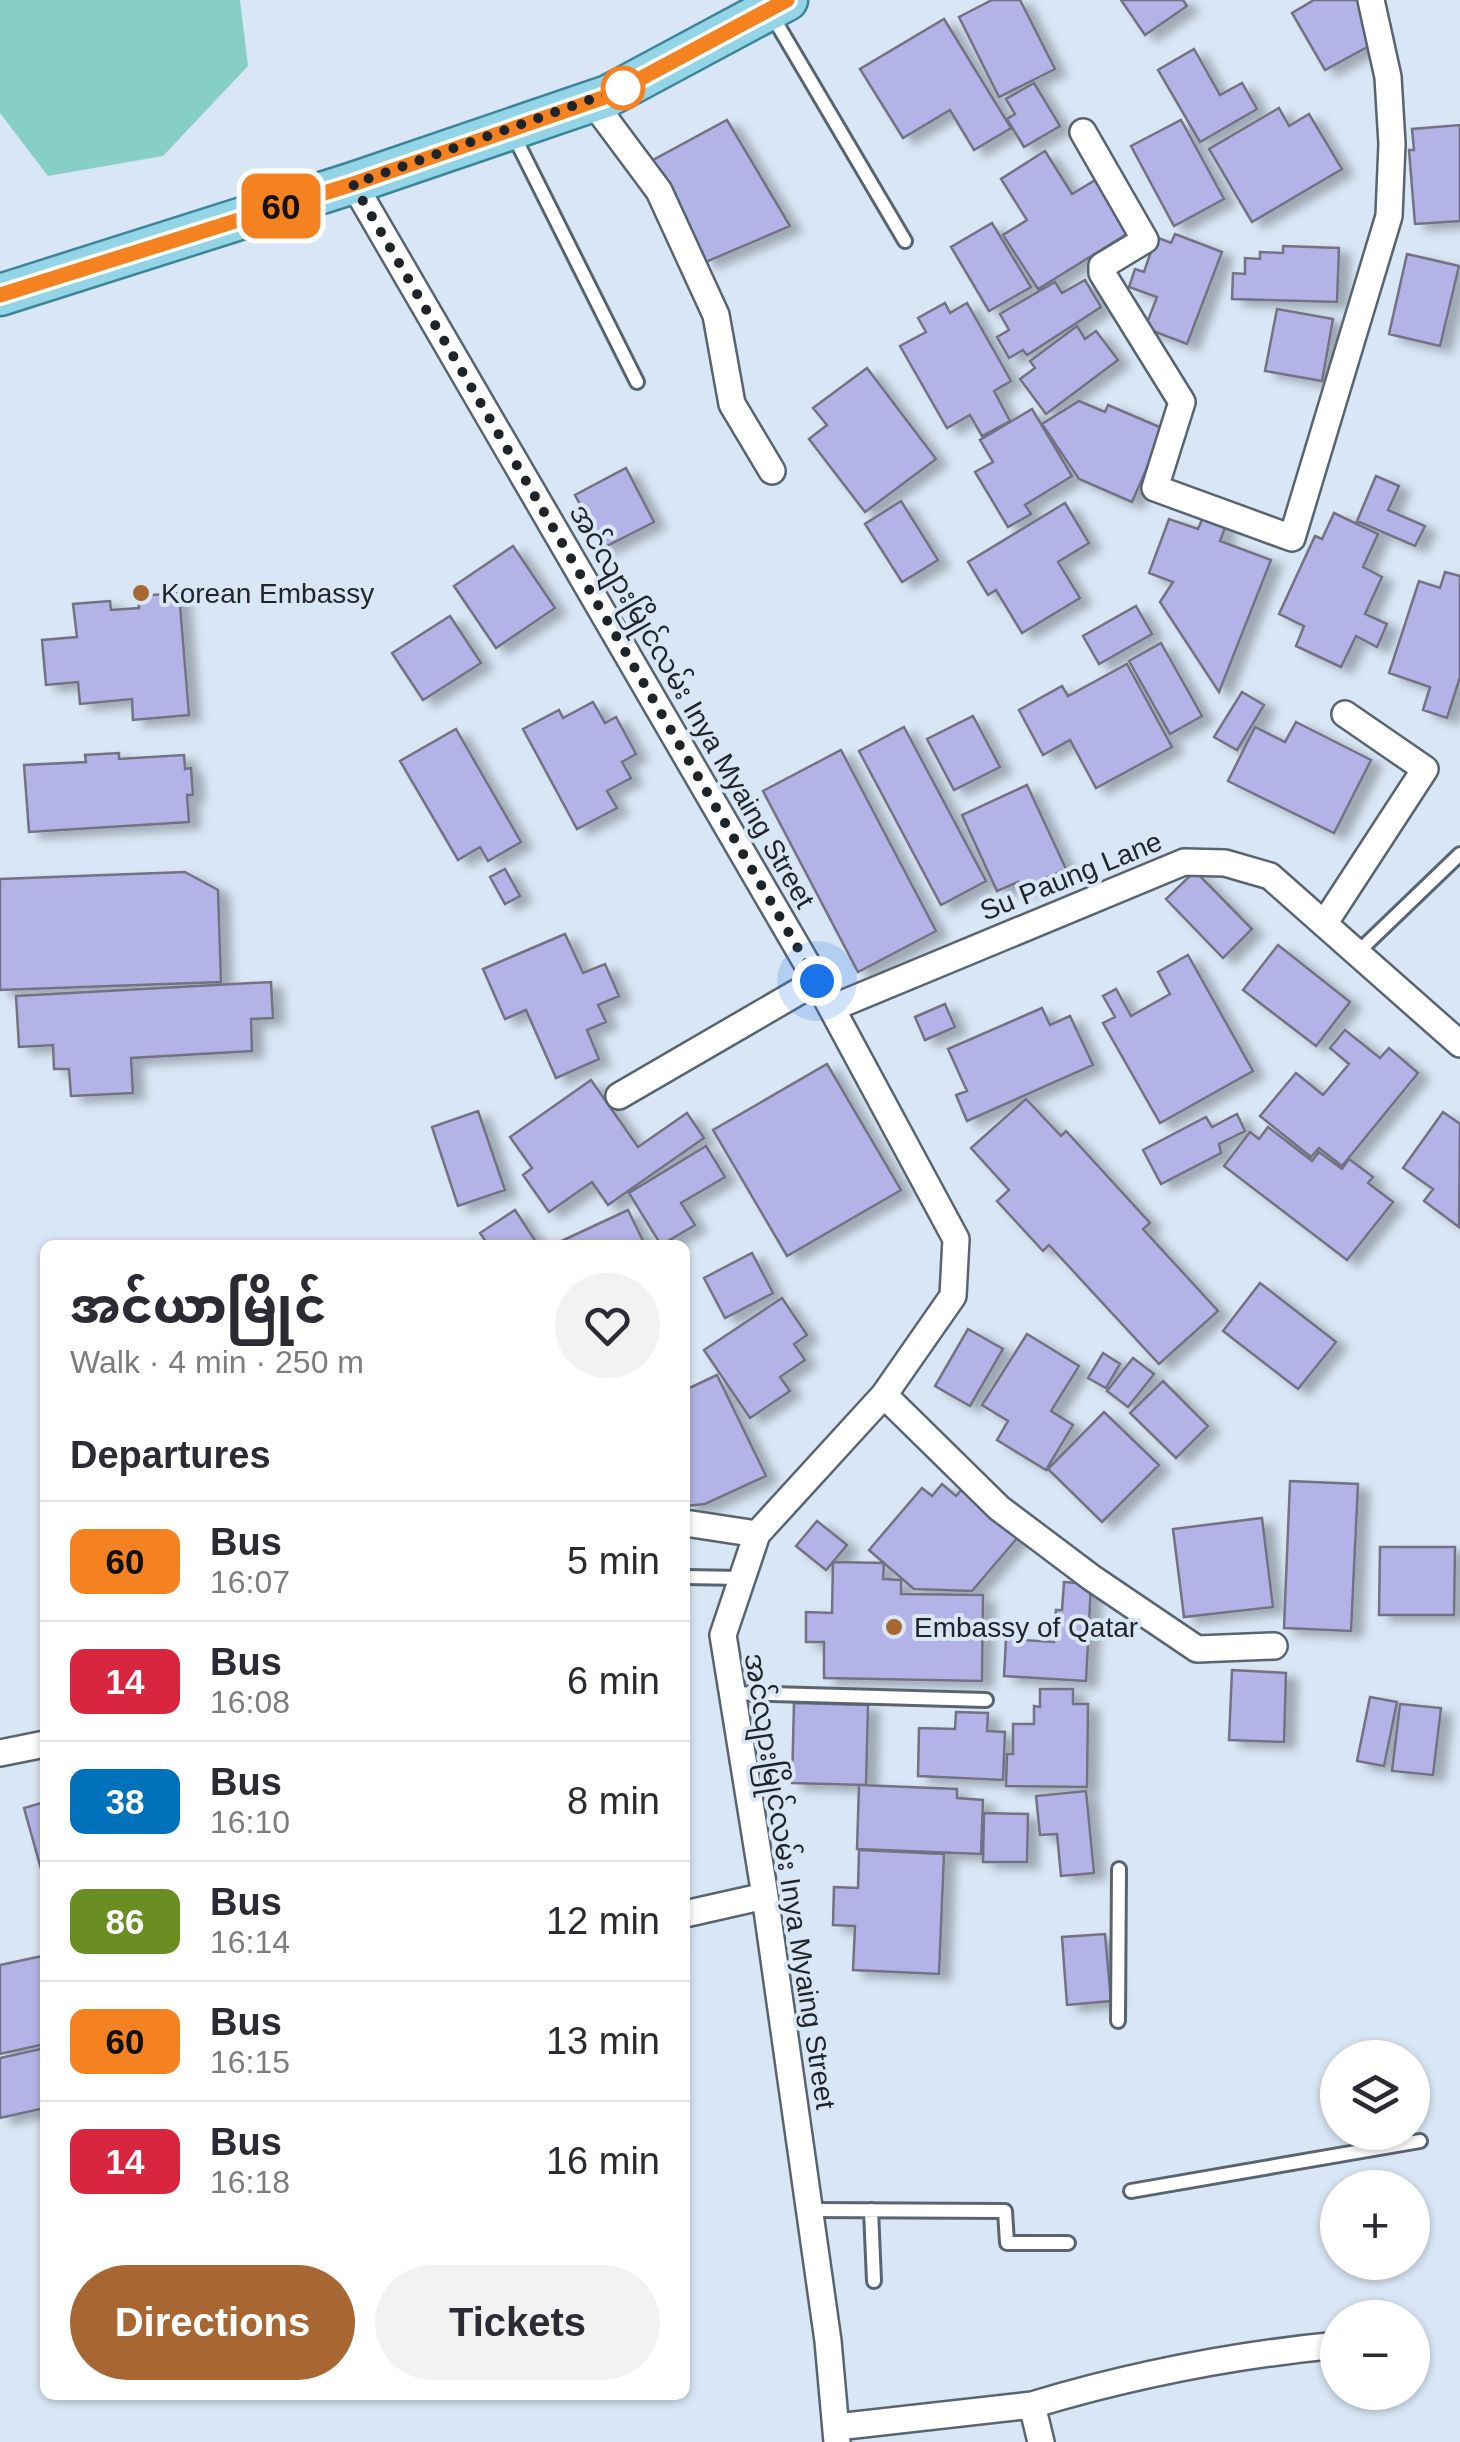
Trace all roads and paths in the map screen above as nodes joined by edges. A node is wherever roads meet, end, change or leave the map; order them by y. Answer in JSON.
{"nodes":[{"id":1,"x":1371,"y":0,"type":"edge"},
{"id":2,"x":778,"y":5,"type":"edge"},
{"id":3,"x":592,"y":101,"type":"junction"},
{"id":4,"x":511,"y":129,"type":"junction"},
{"id":5,"x":1083,"y":132,"type":"dead end"},
{"id":6,"x":353,"y":184,"type":"junction"},
{"id":7,"x":905,"y":241,"type":"dead end"},
{"id":8,"x":0,"y":295,"type":"edge"},
{"id":9,"x":636,"y":382,"type":"dead end"},
{"id":10,"x":772,"y":472,"type":"dead end"},
{"id":11,"x":1345,"y":714,"type":"dead end"},
{"id":12,"x":1460,"y":854,"type":"edge"},
{"id":13,"x":1324,"y":924,"type":"junction"},
{"id":14,"x":1356,"y":953,"type":"junction"},
{"id":15,"x":817,"y":981,"type":"junction"},
{"id":16,"x":832,"y":1008,"type":"junction"},
{"id":17,"x":1460,"y":1044,"type":"edge"},
{"id":18,"x":619,"y":1096,"type":"dead end"},
{"id":19,"x":884,"y":1395,"type":"junction"},
{"id":20,"x":690,"y":1524,"type":"edge"},
{"id":21,"x":757,"y":1534,"type":"junction"},
{"id":22,"x":690,"y":1577,"type":"edge"},
{"id":23,"x":742,"y":1578,"type":"junction"},
{"id":24,"x":1274,"y":1646,"type":"dead end"},
{"id":25,"x":732,"y":1694,"type":"junction"},
{"id":26,"x":986,"y":1700,"type":"dead end"},
{"id":27,"x":40,"y":1745,"type":"edge"},
{"id":28,"x":0,"y":1753,"type":"edge"},
{"id":29,"x":1119,"y":1868,"type":"dead end"},
{"id":30,"x":764,"y":1896,"type":"junction"},
{"id":31,"x":690,"y":1913,"type":"edge"},
{"id":32,"x":1118,"y":2021,"type":"dead end"},
{"id":33,"x":1364,"y":2150,"type":"edge"},
{"id":34,"x":1131,"y":2192,"type":"dead end"},
{"id":35,"x":809,"y":2210,"type":"junction"},
{"id":36,"x":871,"y":2210,"type":"junction"},
{"id":37,"x":1068,"y":2243,"type":"dead end"},
{"id":38,"x":874,"y":2281,"type":"dead end"},
{"id":39,"x":1320,"y":2348,"type":"edge"},
{"id":40,"x":1032,"y":2404,"type":"junction"},
{"id":41,"x":837,"y":2434,"type":"edge"},
{"id":42,"x":1041,"y":2442,"type":"edge"}],
"edges":[{"from":1,"to":5,"type":"street"},
{"from":2,"to":3,"type":"main road"},
{"from":2,"to":7,"type":"lane"},
{"from":3,"to":4,"type":"main road"},
{"from":3,"to":10,"type":"street"},
{"from":4,"to":6,"type":"main road"},
{"from":4,"to":9,"type":"lane"},
{"from":6,"to":8,"type":"main road"},
{"from":6,"to":15,"type":"street","name":"အင်လျားမြိုင်လမ်း Inya Myaing Street"},
{"from":11,"to":13,"type":"street"},
{"from":12,"to":14,"type":"lane"},
{"from":13,"to":14,"type":"street","name":"Su Paung Lane"},
{"from":13,"to":16,"type":"street","name":"Su Paung Lane"},
{"from":14,"to":17,"type":"street","name":"Su Paung Lane"},
{"from":15,"to":16,"type":"street","name":"အင်လျားမြိုင်လမ်း Inya Myaing Street"},
{"from":15,"to":18,"type":"street"},
{"from":16,"to":19,"type":"street","name":"အင်လျားမြိုင်လမ်း Inya Myaing Street"},
{"from":19,"to":21,"type":"street","name":"အင်လျားမြိုင်လမ်း Inya Myaing Street"},
{"from":19,"to":24,"type":"street"},
{"from":20,"to":21,"type":"street"},
{"from":21,"to":23,"type":"street","name":"အင်လျားမြိုင်လမ်း Inya Myaing Street"},
{"from":22,"to":23,"type":"lane"},
{"from":23,"to":25,"type":"street","name":"အင်လျားမြိုင်လမ်း Inya Myaing Street"},
{"from":25,"to":26,"type":"lane"},
{"from":25,"to":30,"type":"street","name":"အင်လျားမြိုင်လမ်း Inya Myaing Street"},
{"from":27,"to":28,"type":"street"},
{"from":29,"to":32,"type":"lane"},
{"from":30,"to":31,"type":"street"},
{"from":30,"to":35,"type":"street","name":"အင်လျားမြိုင်လမ်း Inya Myaing Street"},
{"from":33,"to":34,"type":"lane"},
{"from":35,"to":36,"type":"lane"},
{"from":35,"to":41,"type":"street","name":"အင်လျားမြိုင်လမ်း Inya Myaing Street"},
{"from":36,"to":37,"type":"lane"},
{"from":36,"to":38,"type":"lane"},
{"from":39,"to":40,"type":"street"},
{"from":40,"to":41,"type":"street"},
{"from":40,"to":42,"type":"street"}]}
